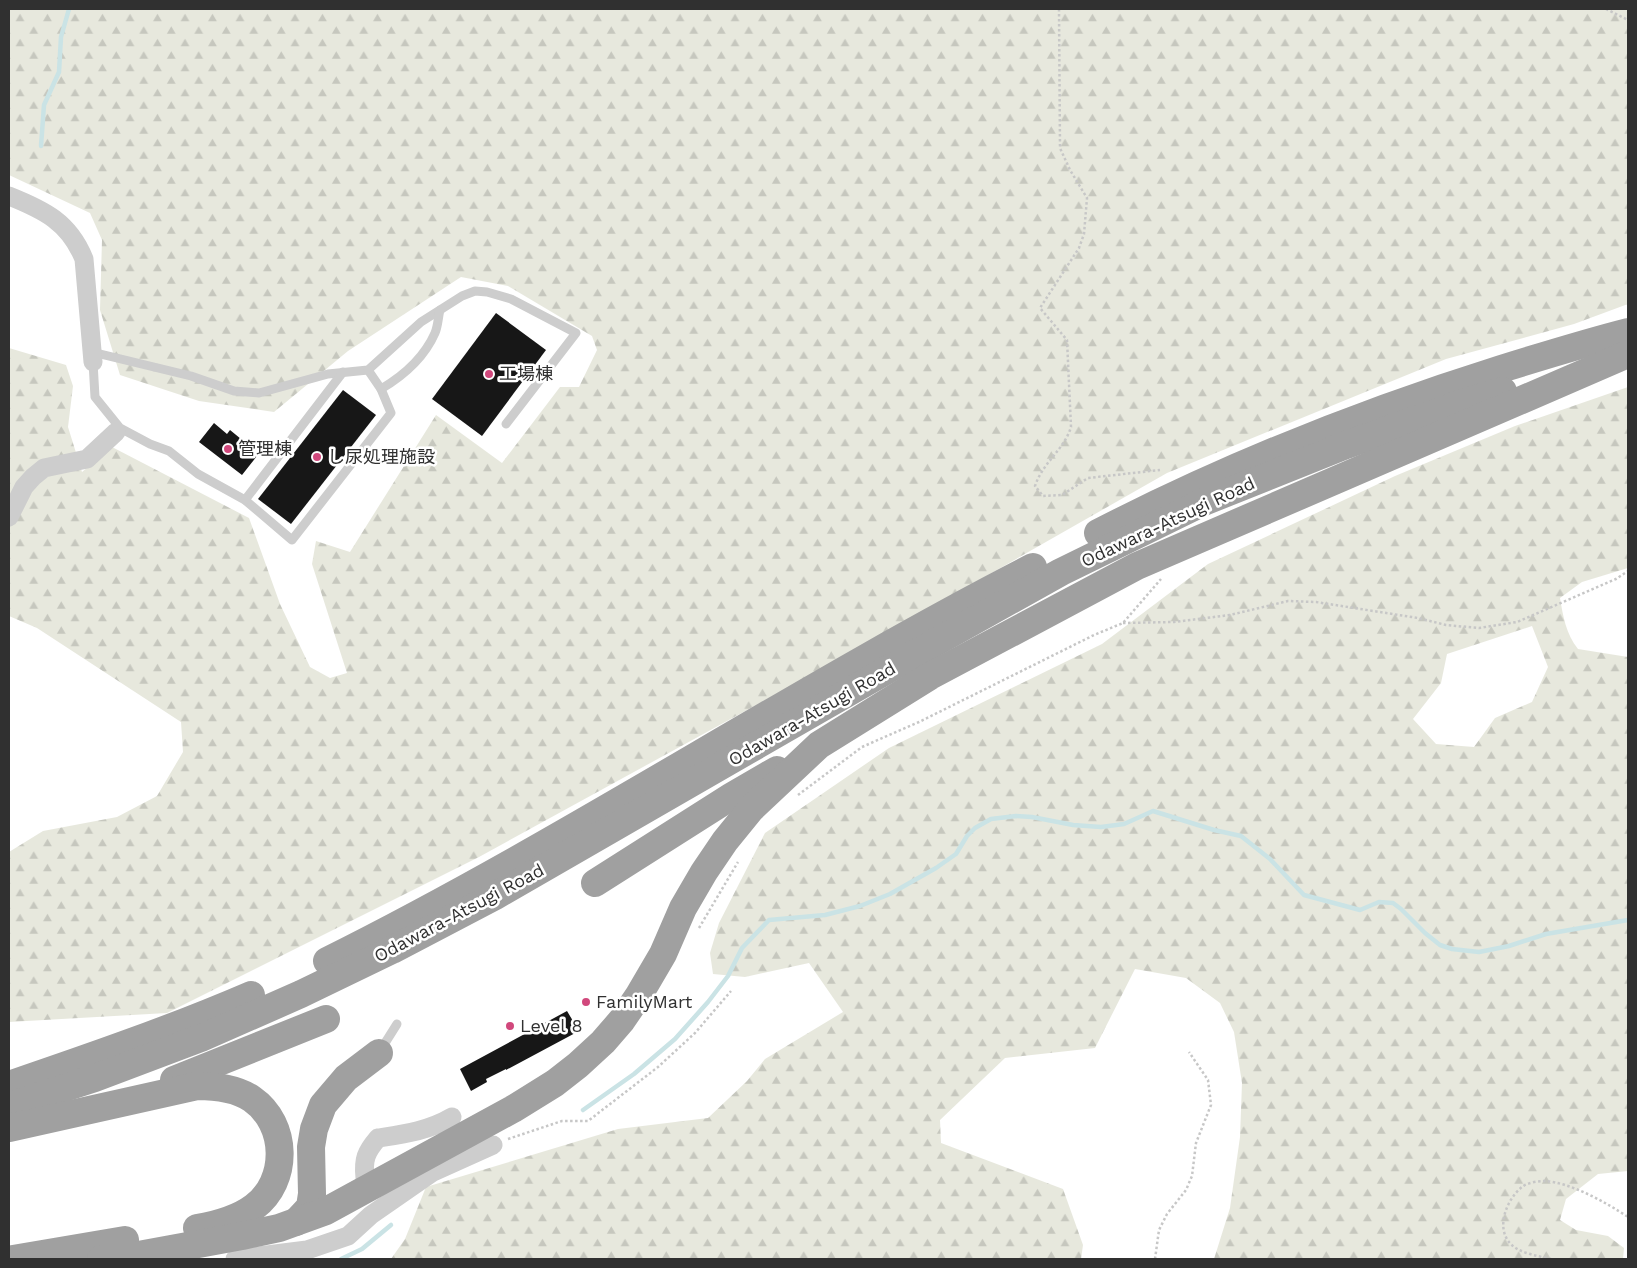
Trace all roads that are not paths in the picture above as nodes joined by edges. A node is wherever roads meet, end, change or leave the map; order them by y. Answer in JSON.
{"nodes":[{"id":1,"x":9,"y":196,"type":"edge"},
{"id":2,"x":440,"y":310,"type":"junction"},
{"id":3,"x":1628,"y":332,"type":"edge"},
{"id":4,"x":1628,"y":353,"type":"edge"},
{"id":5,"x":92,"y":357,"type":"junction"},
{"id":6,"x":368,"y":370,"type":"junction"},
{"id":7,"x":343,"y":372,"type":"junction"},
{"id":8,"x":381,"y":389,"type":"junction"},
{"id":9,"x":506,"y":424,"type":"dead end"},
{"id":10,"x":118,"y":430,"type":"junction"},
{"id":11,"x":245,"y":500,"type":"junction"},
{"id":12,"x":9,"y":517,"type":"edge"},
{"id":13,"x":819,"y":745,"type":"junction"},
{"id":14,"x":595,"y":883,"type":"dead end"},
{"id":15,"x":326,"y":1019,"type":"dead end"},
{"id":16,"x":397,"y":1024,"type":"dead end"},
{"id":17,"x":379,"y":1053,"type":"joint"},
{"id":18,"x":9,"y":1085,"type":"edge"},
{"id":19,"x":9,"y":1106,"type":"edge"},
{"id":20,"x":452,"y":1117,"type":"dead end"},
{"id":21,"x":55,"y":1118,"type":"junction"},
{"id":22,"x":9,"y":1128,"type":"edge"},
{"id":23,"x":493,"y":1145,"type":"road end"},
{"id":24,"x":365,"y":1178,"type":"dead end"},
{"id":25,"x":296,"y":1222,"type":"junction"},
{"id":26,"x":13,"y":1259,"type":"edge"},
{"id":27,"x":101,"y":1259,"type":"edge"},
{"id":28,"x":235,"y":1259,"type":"edge"}],
"edges":[{"from":1,"to":5,"type":"street"},
{"from":2,"to":6,"type":"lane"},
{"from":2,"to":8,"type":"lane"},
{"from":2,"to":9,"type":"lane"},
{"from":3,"to":18,"type":"highway","name":"Odawara-Atsugi Road"},
{"from":4,"to":13,"type":"highway"},
{"from":4,"to":19,"type":"highway","name":"Odawara-Atsugi Road"},
{"from":5,"to":7,"type":"lane"},
{"from":5,"to":10,"type":"lane"},
{"from":6,"to":7,"type":"lane"},
{"from":6,"to":8,"type":"lane"},
{"from":7,"to":11,"type":"lane"},
{"from":8,"to":11,"type":"lane"},
{"from":10,"to":11,"type":"lane"},
{"from":10,"to":12,"type":"street"},
{"from":13,"to":14,"type":"highway"},
{"from":13,"to":25,"type":"highway"},
{"from":15,"to":21,"type":"highway"},
{"from":16,"to":17,"type":"lane"},
{"from":17,"to":25,"type":"highway"},
{"from":20,"to":24,"type":"street"},
{"from":21,"to":22,"type":"highway"},
{"from":21,"to":26,"type":"highway"},
{"from":23,"to":28,"type":"street"},
{"from":25,"to":27,"type":"highway"}]}
